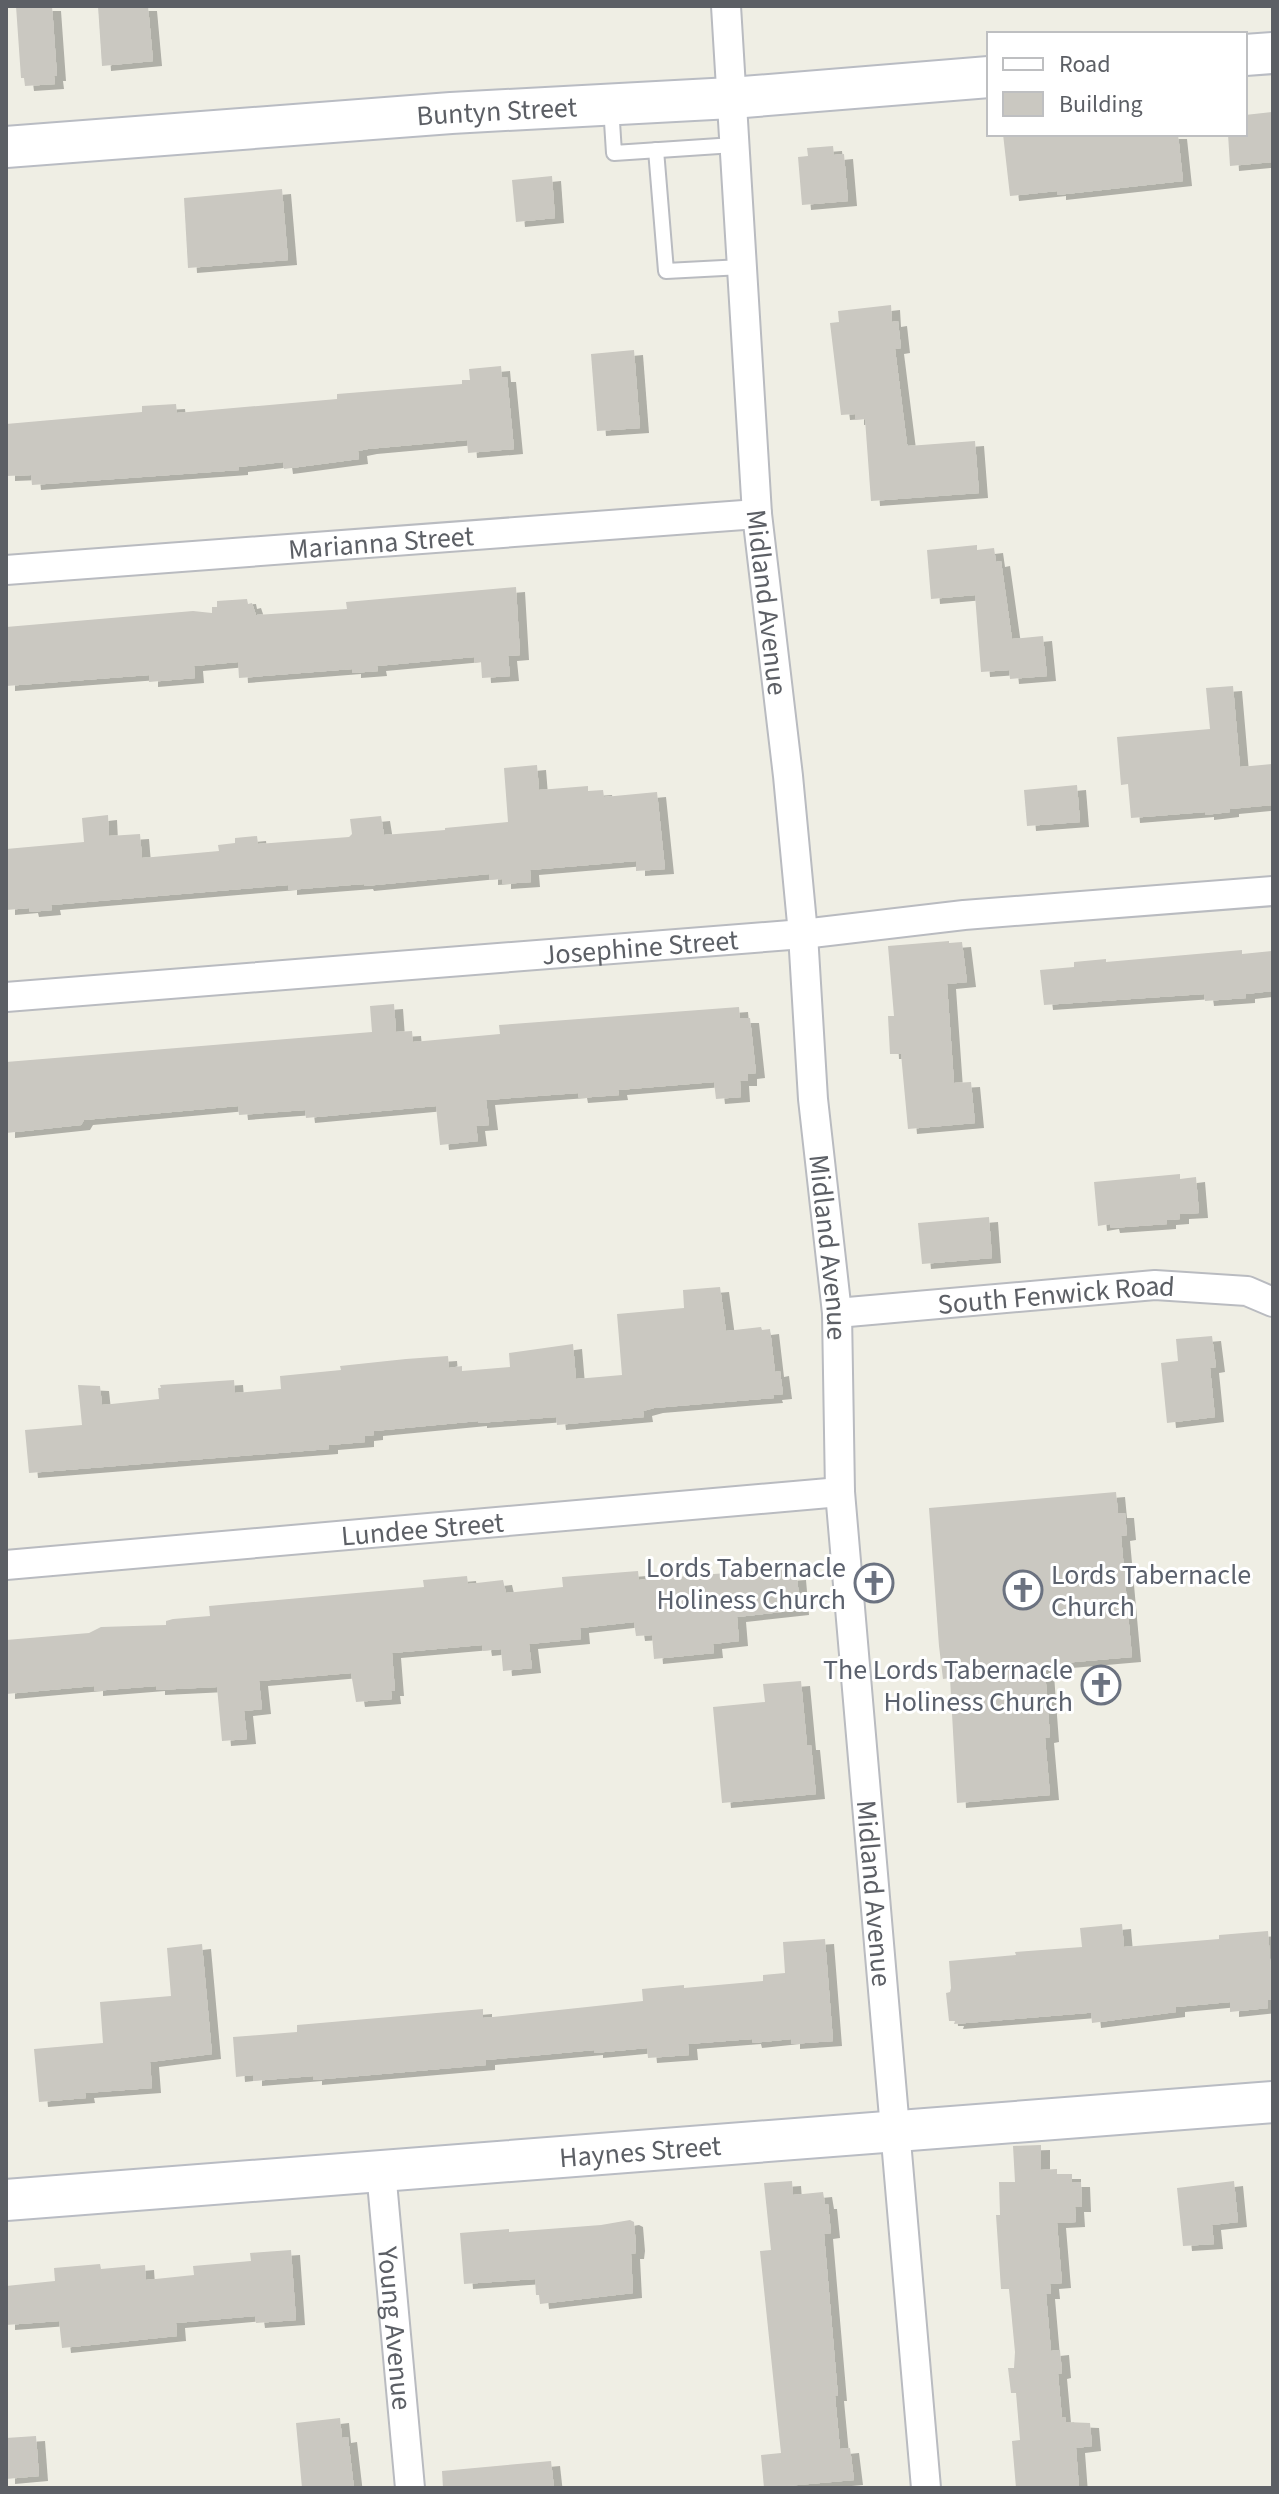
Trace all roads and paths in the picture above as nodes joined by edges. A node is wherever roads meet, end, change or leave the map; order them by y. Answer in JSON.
{"nodes":[{"id":1,"x":726,"y":6,"type":"edge"},
{"id":2,"x":1273,"y":53,"type":"edge"},
{"id":3,"x":1247,"y":55,"type":"edge"},
{"id":4,"x":987,"y":77,"type":"edge"},
{"id":5,"x":731,"y":98,"type":"junction"},
{"id":6,"x":611,"y":105,"type":"junction"},
{"id":7,"x":734,"y":145,"type":"junction"},
{"id":8,"x":6,"y":147,"type":"edge"},
{"id":9,"x":656,"y":150,"type":"junction"},
{"id":10,"x":742,"y":267,"type":"junction"},
{"id":11,"x":757,"y":514,"type":"junction"},
{"id":12,"x":6,"y":570,"type":"edge"},
{"id":13,"x":1273,"y":891,"type":"edge"},
{"id":14,"x":803,"y":934,"type":"junction"},
{"id":15,"x":6,"y":997,"type":"edge"},
{"id":16,"x":1273,"y":1302,"type":"edge"},
{"id":17,"x":837,"y":1313,"type":"junction"},
{"id":18,"x":840,"y":1492,"type":"junction"},
{"id":19,"x":6,"y":1565,"type":"edge"},
{"id":20,"x":1273,"y":2102,"type":"edge"},
{"id":21,"x":897,"y":2132,"type":"junction"},
{"id":22,"x":381,"y":2171,"type":"junction"},
{"id":23,"x":6,"y":2200,"type":"edge"},
{"id":24,"x":410,"y":2488,"type":"edge"},
{"id":25,"x":926,"y":2488,"type":"edge"}],
"edges":[{"from":1,"to":5,"type":"street","name":"Midland Avenue"},
{"from":2,"to":3,"type":"street"},
{"from":4,"to":5,"type":"street","name":"Buntyn Street"},
{"from":5,"to":6,"type":"street","name":"Buntyn Street"},
{"from":5,"to":7,"type":"street","name":"Midland Avenue"},
{"from":6,"to":8,"type":"street","name":"Buntyn Street"},
{"from":6,"to":9,"type":"lane"},
{"from":7,"to":9,"type":"lane"},
{"from":7,"to":10,"type":"street","name":"Midland Avenue"},
{"from":9,"to":10,"type":"lane"},
{"from":10,"to":11,"type":"street","name":"Midland Avenue"},
{"from":11,"to":12,"type":"street","name":"Marianna Street"},
{"from":11,"to":14,"type":"street","name":"Midland Avenue"},
{"from":13,"to":14,"type":"street","name":"Josephine Street"},
{"from":14,"to":15,"type":"street","name":"Josephine Street"},
{"from":14,"to":17,"type":"street","name":"Midland Avenue"},
{"from":16,"to":17,"type":"street","name":"South Fenwick Road"},
{"from":17,"to":18,"type":"street","name":"Midland Avenue"},
{"from":18,"to":19,"type":"street","name":"Lundee Street"},
{"from":18,"to":21,"type":"street","name":"Midland Avenue"},
{"from":20,"to":21,"type":"street","name":"Haynes Street"},
{"from":21,"to":22,"type":"street","name":"Haynes Street"},
{"from":21,"to":25,"type":"street","name":"Midland Avenue"},
{"from":22,"to":23,"type":"street","name":"Haynes Street"},
{"from":22,"to":24,"type":"street","name":"Young Avenue"}]}
